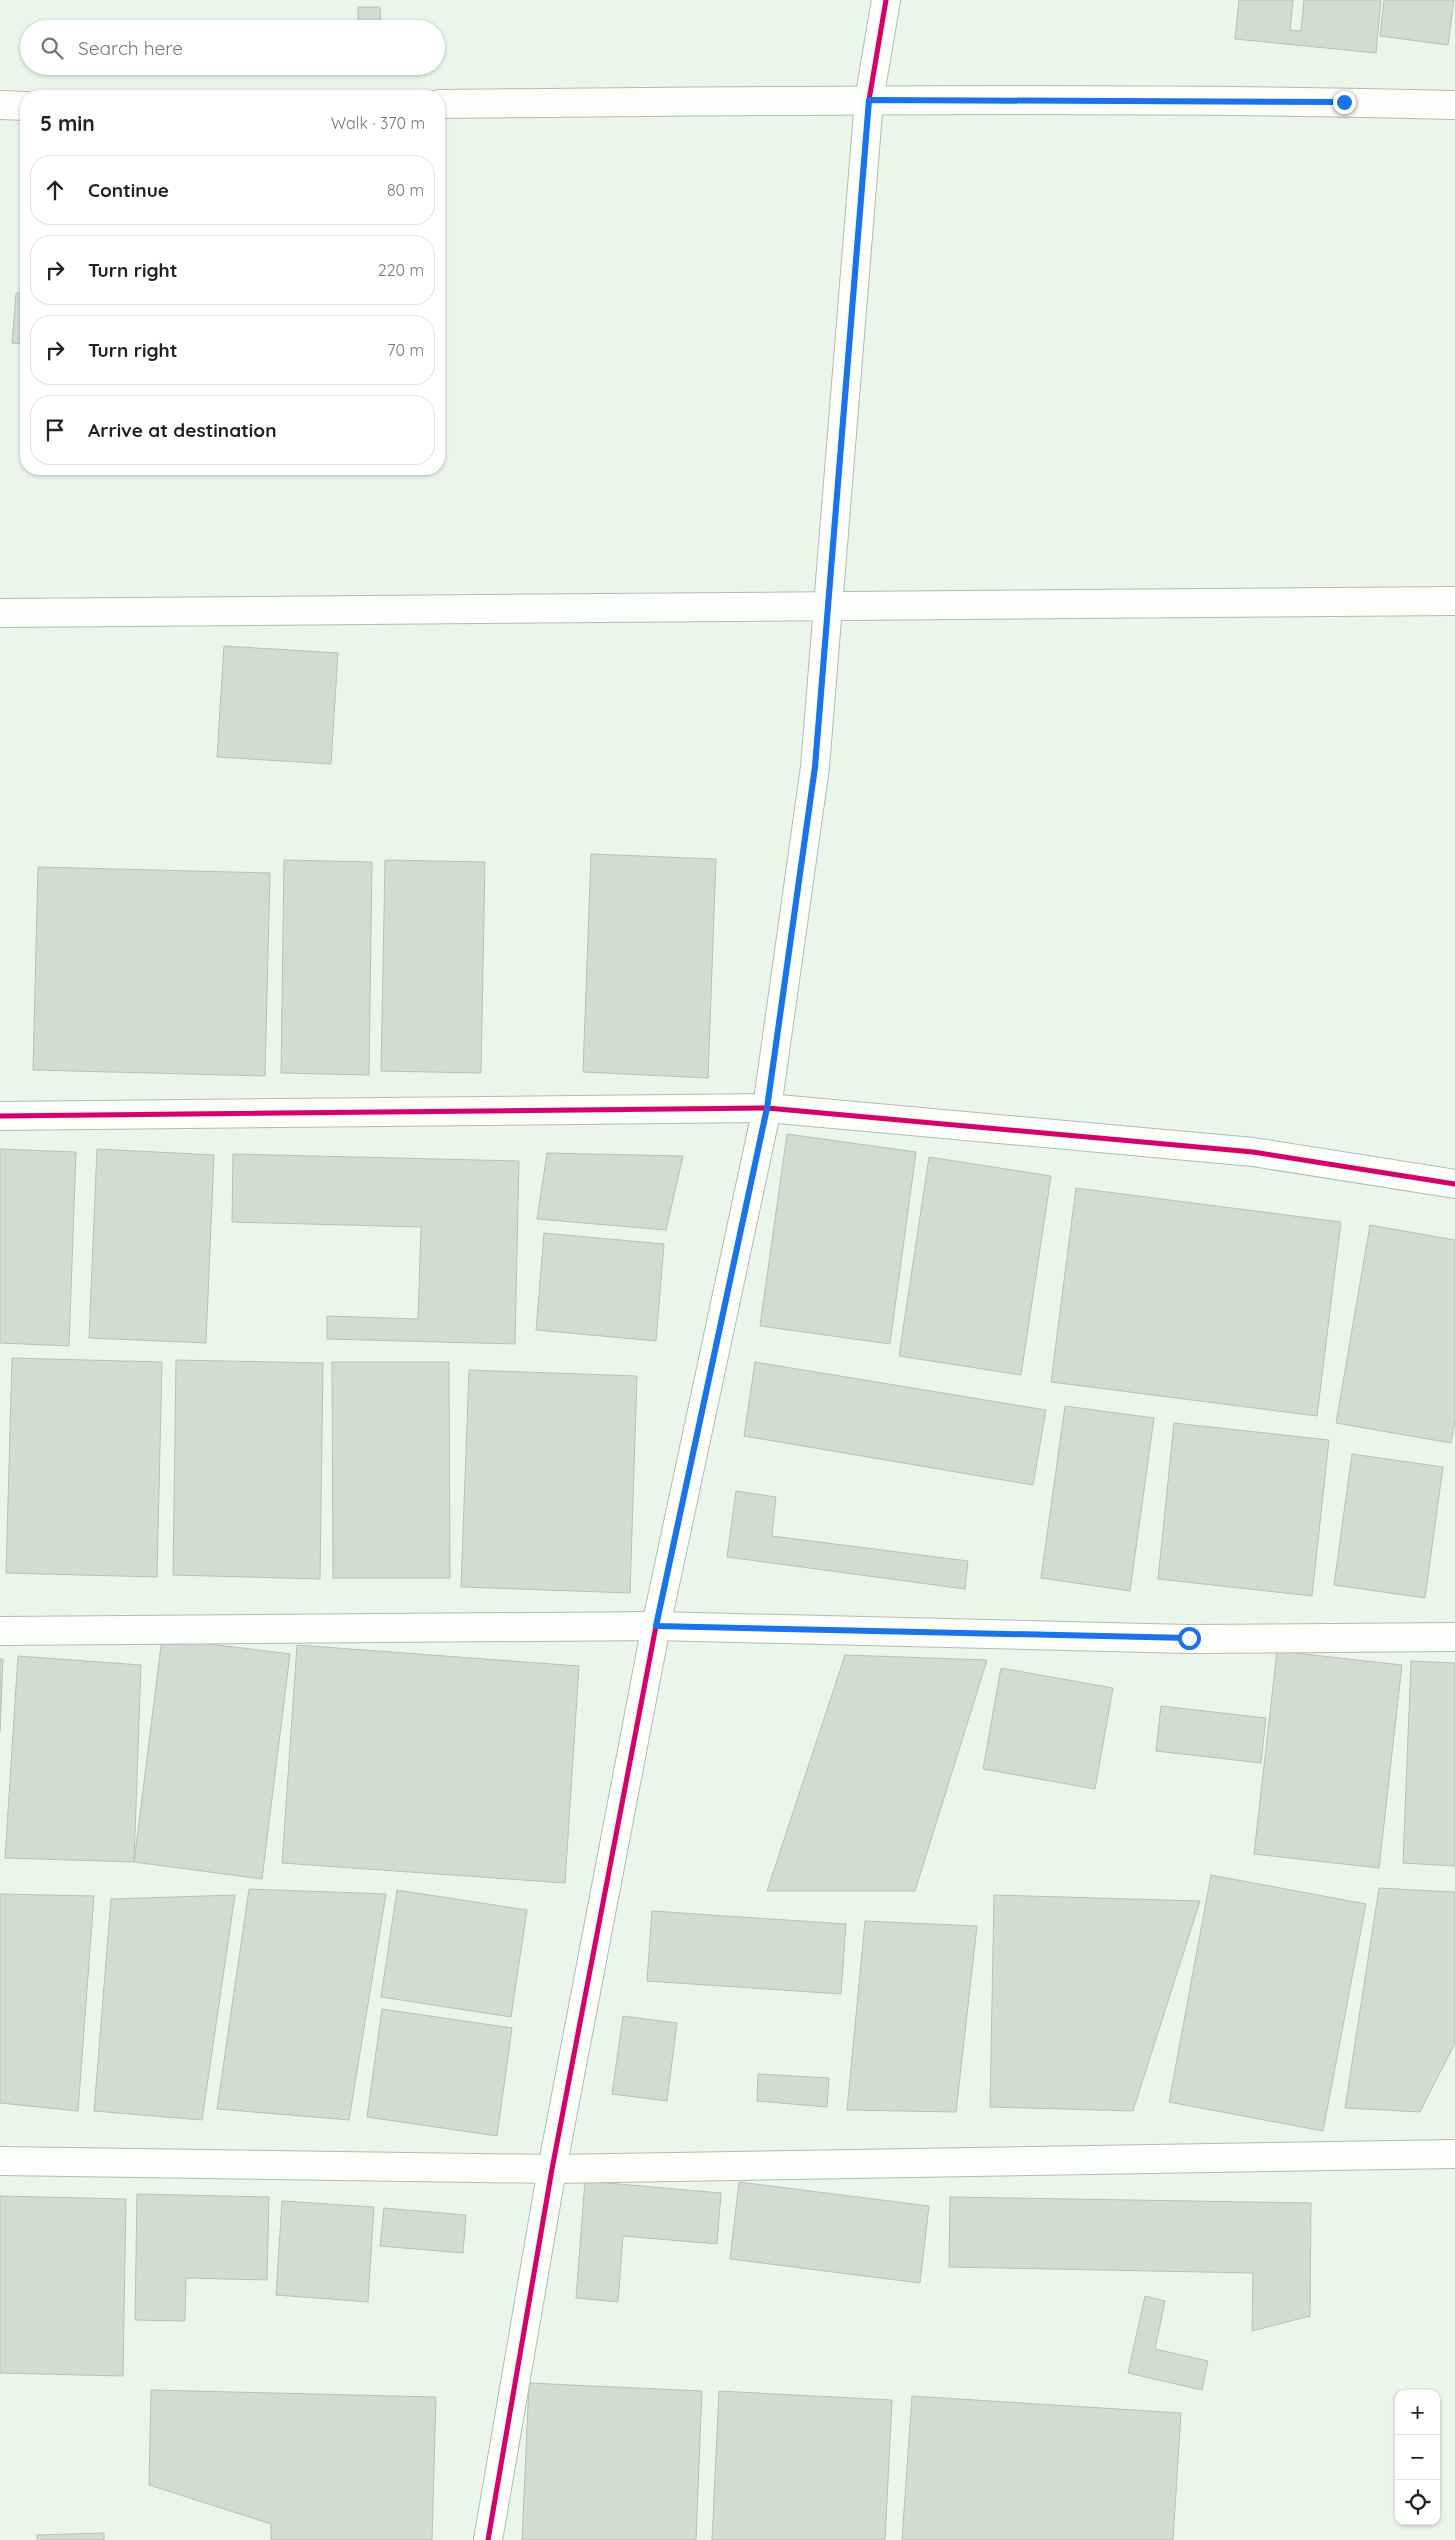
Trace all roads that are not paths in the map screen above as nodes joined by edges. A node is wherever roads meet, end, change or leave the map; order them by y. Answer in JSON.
{"nodes":[{"id":1,"x":886,"y":0,"type":"edge"},
{"id":2,"x":869,"y":100,"type":"junction"},
{"id":3,"x":445,"y":104,"type":"edge"},
{"id":4,"x":0,"y":105,"type":"edge"},
{"id":5,"x":1455,"y":105,"type":"edge"},
{"id":6,"x":20,"y":106,"type":"edge"},
{"id":7,"x":1455,"y":601,"type":"edge"},
{"id":8,"x":830,"y":606,"type":"junction"},
{"id":9,"x":0,"y":613,"type":"edge"},
{"id":10,"x":767,"y":1108,"type":"junction"},
{"id":11,"x":0,"y":1116,"type":"edge"},
{"id":12,"x":1455,"y":1184,"type":"edge"},
{"id":13,"x":656,"y":1626,"type":"junction"},
{"id":14,"x":0,"y":1631,"type":"edge"},
{"id":15,"x":1455,"y":1637,"type":"edge"},
{"id":16,"x":1455,"y":2154,"type":"edge"},
{"id":17,"x":0,"y":2160,"type":"edge"},
{"id":18,"x":552,"y":2169,"type":"junction"},
{"id":19,"x":488,"y":2540,"type":"edge"}],
"edges":[{"from":1,"to":2,"type":"street"},
{"from":2,"to":3,"type":"street"},
{"from":2,"to":5,"type":"street"},
{"from":2,"to":8,"type":"street"},
{"from":4,"to":6,"type":"street"},
{"from":7,"to":8,"type":"street"},
{"from":8,"to":9,"type":"street"},
{"from":8,"to":10,"type":"street"},
{"from":10,"to":11,"type":"street"},
{"from":10,"to":12,"type":"street"},
{"from":10,"to":13,"type":"street"},
{"from":13,"to":14,"type":"street"},
{"from":13,"to":15,"type":"street"},
{"from":13,"to":18,"type":"street"},
{"from":16,"to":18,"type":"street"},
{"from":17,"to":18,"type":"street"},
{"from":18,"to":19,"type":"street"}]}
